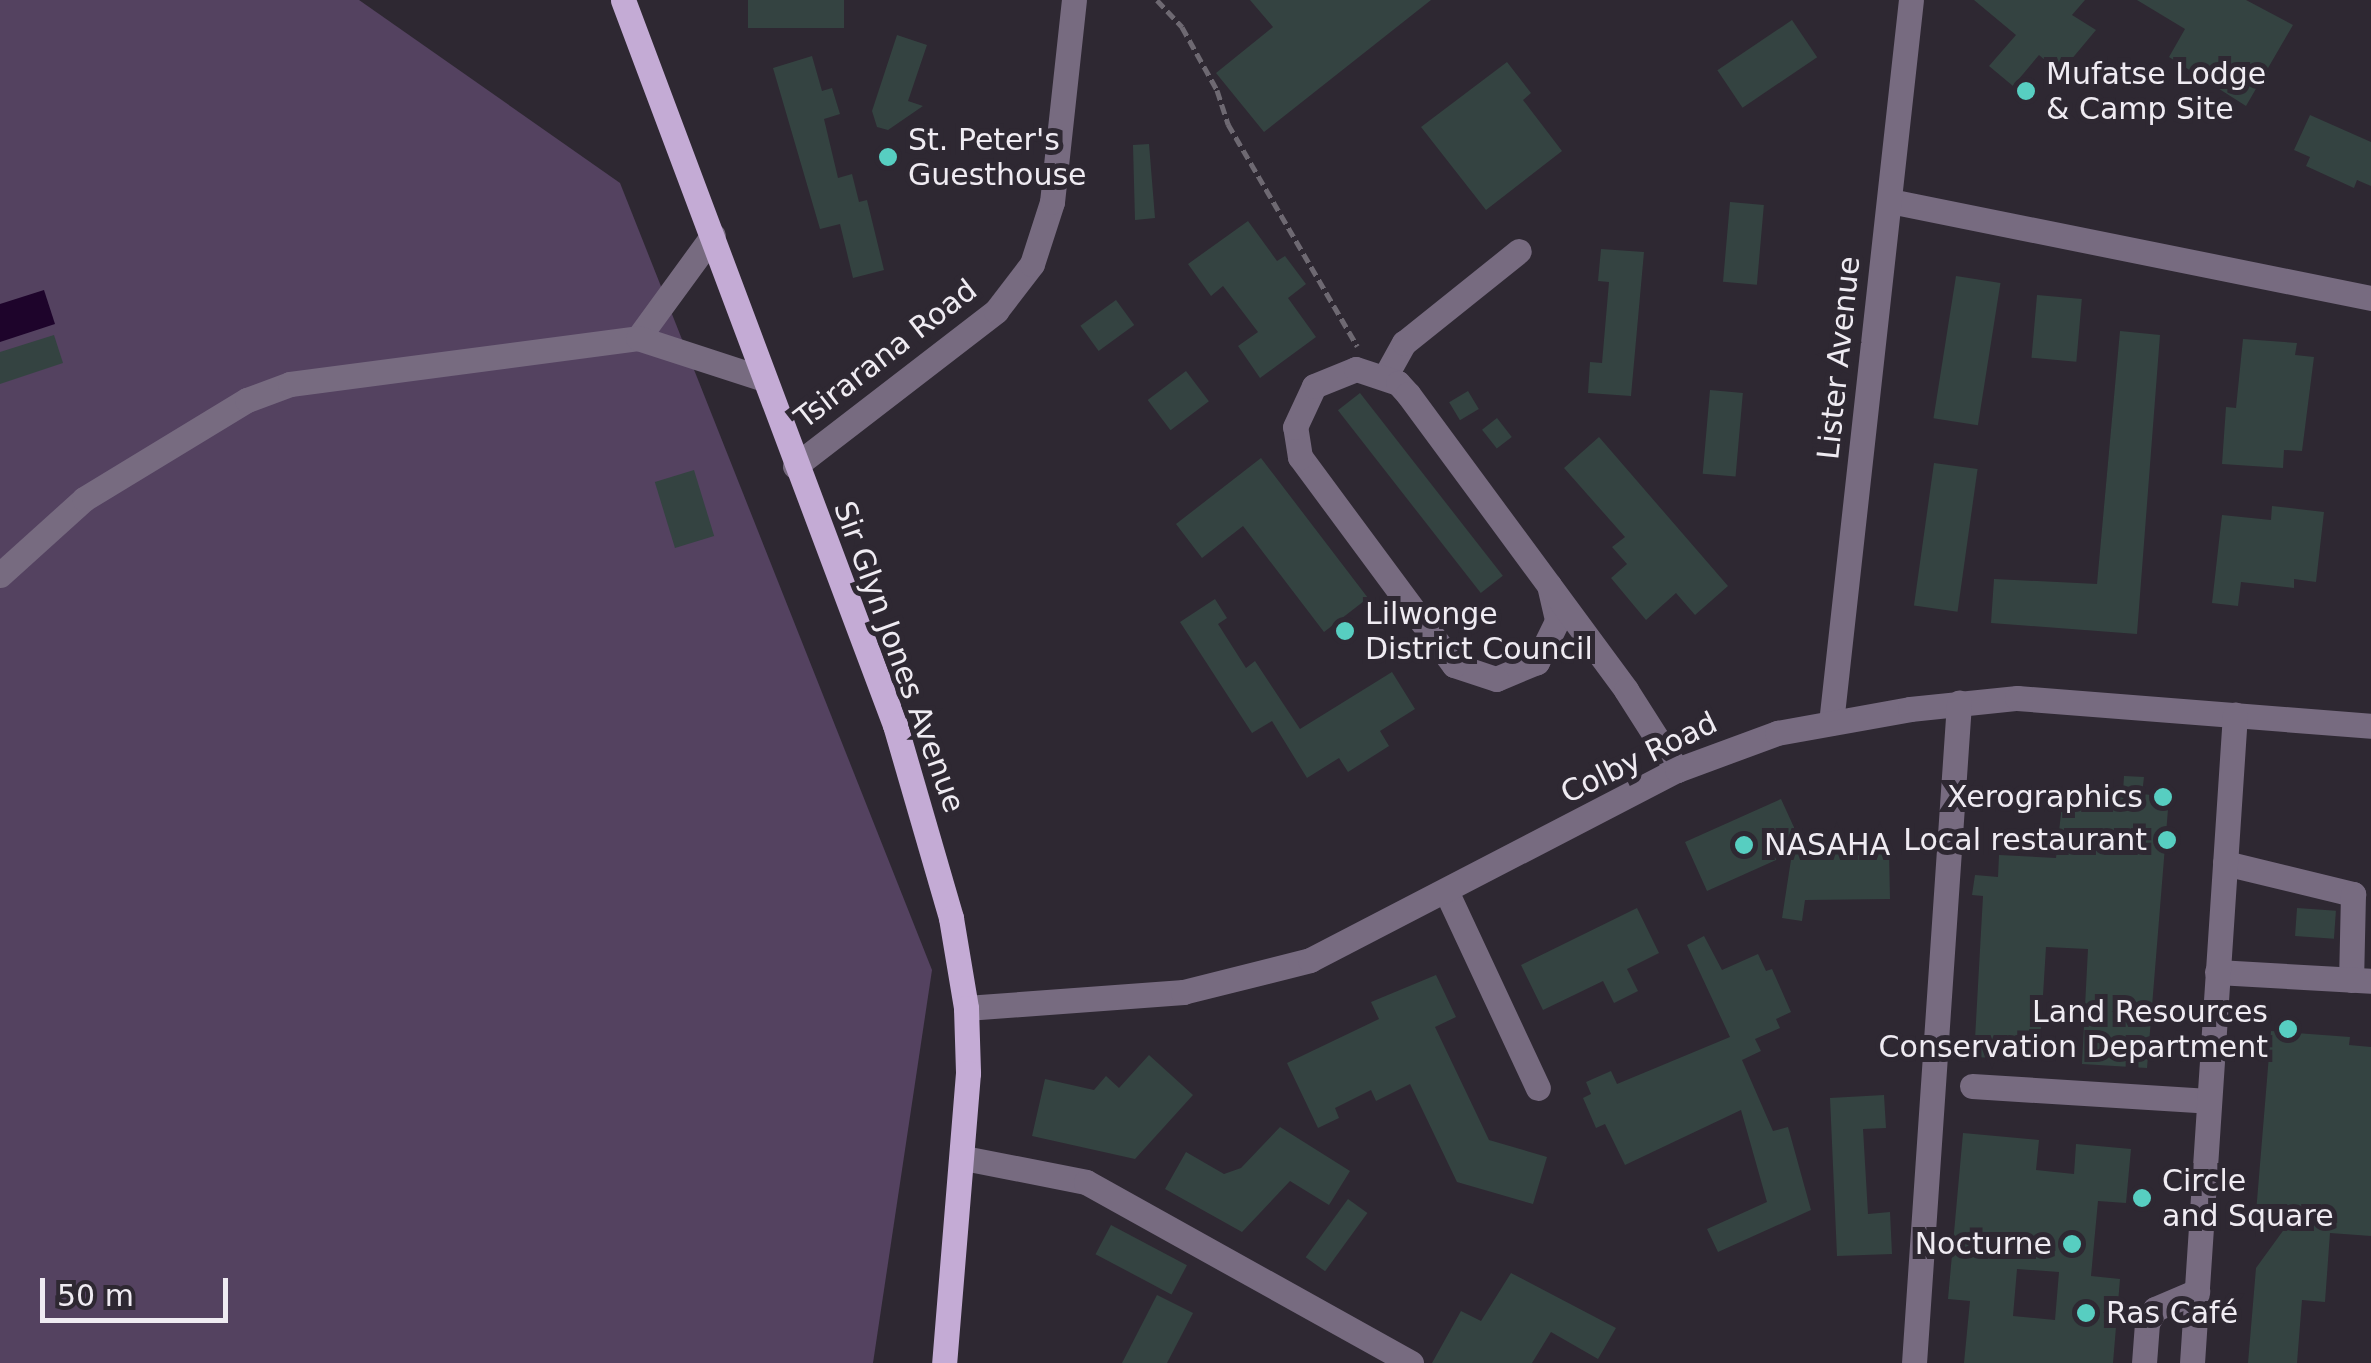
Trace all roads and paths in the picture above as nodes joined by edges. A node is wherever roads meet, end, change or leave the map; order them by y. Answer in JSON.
{"nodes":[{"id":1,"x":623,"y":0,"type":"edge"},
{"id":2,"x":1074,"y":0,"type":"edge"},
{"id":3,"x":1158,"y":0,"type":"edge"},
{"id":4,"x":1911,"y":0,"type":"edge"},
{"id":5,"x":1890,"y":202,"type":"junction"},
{"id":6,"x":714,"y":235,"type":"junction"},
{"id":7,"x":1519,"y":251,"type":"dead end"},
{"id":8,"x":2371,"y":298,"type":"edge"},
{"id":9,"x":638,"y":338,"type":"junction"},
{"id":10,"x":1378,"y":372,"type":"junction"},
{"id":11,"x":764,"y":379,"type":"junction"},
{"id":12,"x":795,"y":466,"type":"junction"},
{"id":13,"x":0,"y":575,"type":"edge"},
{"id":14,"x":1549,"y":585,"type":"junction"},
{"id":15,"x":1959,"y":703,"type":"junction"},
{"id":16,"x":2235,"y":714,"type":"junction"},
{"id":17,"x":1831,"y":722,"type":"junction"},
{"id":18,"x":2371,"y":726,"type":"edge"},
{"id":19,"x":1677,"y":770,"type":"junction"},
{"id":20,"x":2225,"y":863,"type":"junction"},
{"id":21,"x":1447,"y":893,"type":"junction"},
{"id":22,"x":2218,"y":972,"type":"junction"},
{"id":23,"x":2361,"y":980,"type":"edge"},
{"id":24,"x":966,"y":1008,"type":"junction"},
{"id":25,"x":1972,"y":1086,"type":"dead end"},
{"id":26,"x":1538,"y":1088,"type":"dead end"},
{"id":27,"x":2209,"y":1101,"type":"junction"},
{"id":28,"x":964,"y":1158,"type":"junction"},
{"id":29,"x":2197,"y":1291,"type":"junction"},
{"id":30,"x":944,"y":1363,"type":"edge"},
{"id":31,"x":1412,"y":1363,"type":"edge"},
{"id":32,"x":1914,"y":1363,"type":"edge"},
{"id":33,"x":2144,"y":1363,"type":"edge"},
{"id":34,"x":2192,"y":1363,"type":"edge"}],
"edges":[{"from":1,"to":6,"type":"main road","name":"Sir Glyn Jones Avenue"},
{"from":2,"to":12,"type":"street","name":"Tsirarana Road"},
{"from":3,"to":10,"type":"path"},
{"from":4,"to":5,"type":"street","name":"Lister Avenue"},
{"from":5,"to":8,"type":"street"},
{"from":5,"to":17,"type":"street","name":"Lister Avenue"},
{"from":6,"to":9,"type":"street"},
{"from":6,"to":11,"type":"main road","name":"Sir Glyn Jones Avenue"},
{"from":7,"to":10,"type":"street"},
{"from":9,"to":11,"type":"street"},
{"from":9,"to":13,"type":"street"},
{"from":10,"to":14,"type":"street"},
{"from":10,"to":14,"type":"street"},
{"from":11,"to":12,"type":"main road","name":"Sir Glyn Jones Avenue"},
{"from":12,"to":24,"type":"main road","name":"Sir Glyn Jones Avenue"},
{"from":14,"to":19,"type":"street"},
{"from":15,"to":16,"type":"street","name":"Colby Road"},
{"from":15,"to":17,"type":"street","name":"Colby Road"},
{"from":15,"to":32,"type":"street"},
{"from":16,"to":18,"type":"street","name":"Colby Road"},
{"from":16,"to":20,"type":"street"},
{"from":17,"to":19,"type":"street","name":"Colby Road"},
{"from":19,"to":21,"type":"street","name":"Colby Road"},
{"from":20,"to":22,"type":"street"},
{"from":20,"to":23,"type":"street"},
{"from":21,"to":24,"type":"street","name":"Colby Road"},
{"from":21,"to":26,"type":"street"},
{"from":22,"to":23,"type":"street"},
{"from":22,"to":27,"type":"street"},
{"from":24,"to":28,"type":"main road","name":"Sir Glyn Jones Avenue"},
{"from":25,"to":27,"type":"street"},
{"from":27,"to":29,"type":"street"},
{"from":28,"to":30,"type":"main road","name":"Sir Glyn Jones Avenue"},
{"from":28,"to":31,"type":"street"},
{"from":29,"to":33,"type":"street"},
{"from":29,"to":34,"type":"street"}]}
